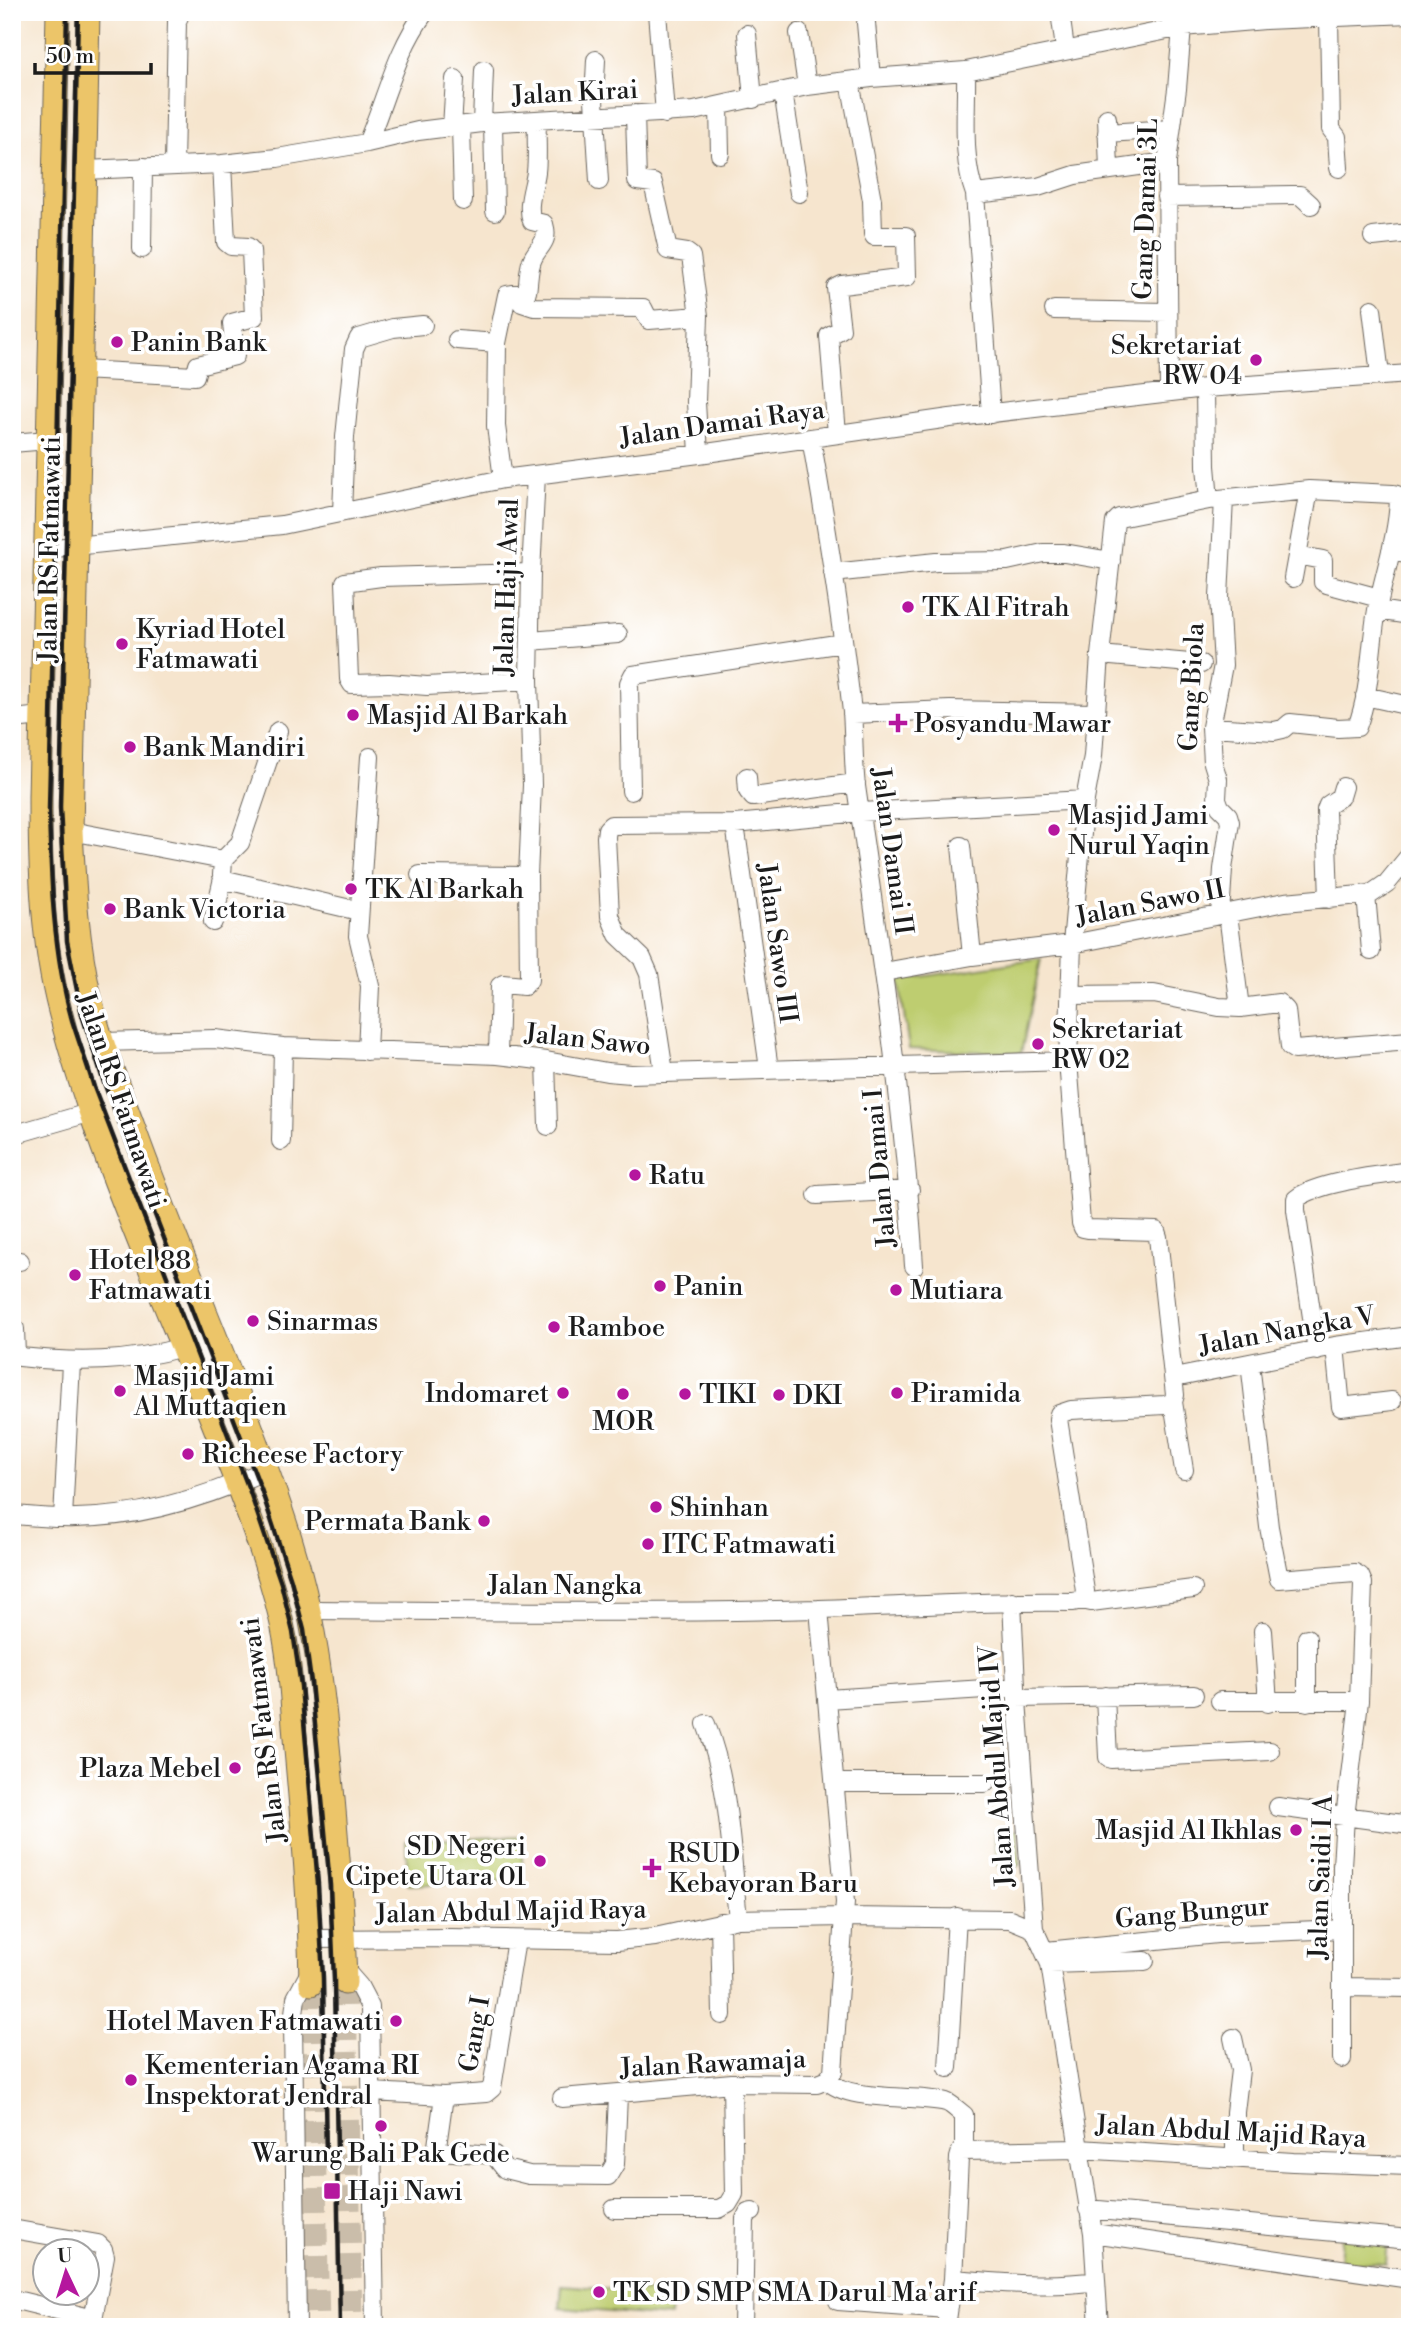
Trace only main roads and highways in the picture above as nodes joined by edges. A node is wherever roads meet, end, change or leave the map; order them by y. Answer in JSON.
{"nodes":[{"id":1,"x":58,"y":12,"type":"edge"},
{"id":2,"x":88,"y":12,"type":"edge"},
{"id":3,"x":345,"y":1976,"type":"tunnel mouth"},
{"id":4,"x":311,"y":1977,"type":"tunnel mouth"}],
"edges":[{"from":1,"to":4,"type":"main road","name":"Jalan RS Fatmawati"},
{"from":2,"to":3,"type":"main road","name":"Jalan RS Fatmawati"}]}
